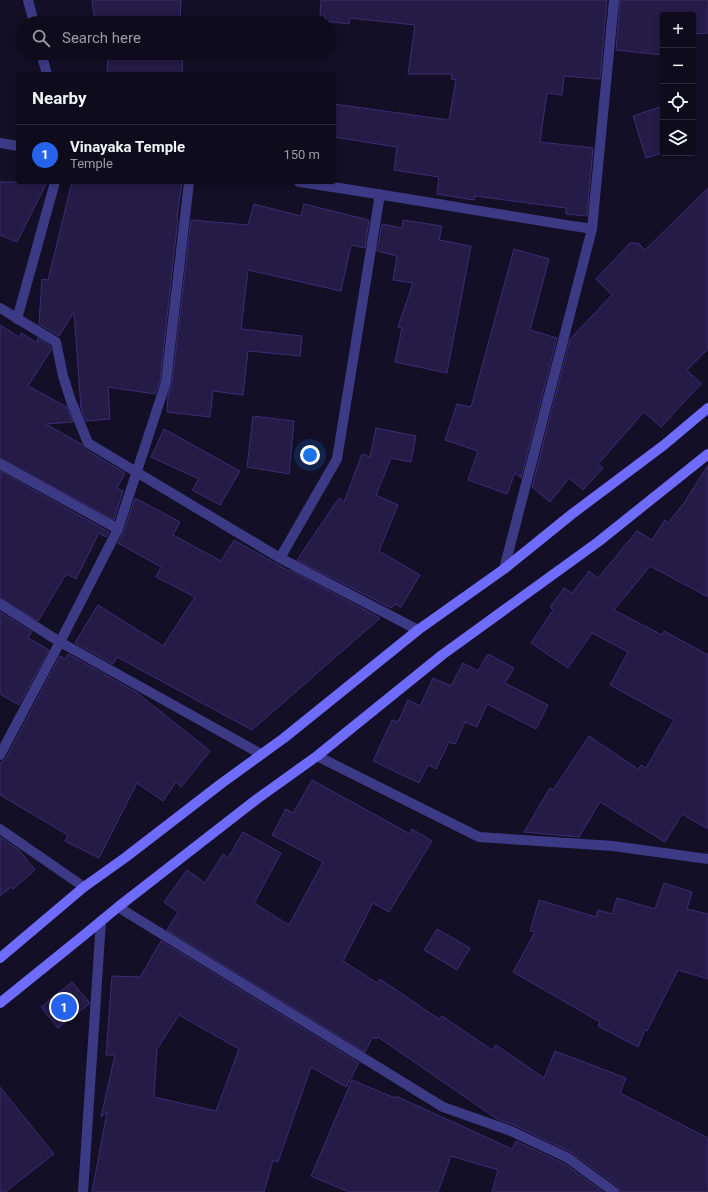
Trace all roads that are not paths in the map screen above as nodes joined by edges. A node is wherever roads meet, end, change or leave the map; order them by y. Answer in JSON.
{"nodes":[{"id":1,"x":28,"y":0,"type":"edge"},
{"id":2,"x":614,"y":0,"type":"edge"},
{"id":3,"x":32,"y":16,"type":"edge"},
{"id":4,"x":43,"y":60,"type":"edge"},
{"id":5,"x":46,"y":72,"type":"edge"},
{"id":6,"x":0,"y":143,"type":"edge"},
{"id":7,"x":16,"y":146,"type":"edge"},
{"id":8,"x":54,"y":184,"type":"edge"},
{"id":9,"x":189,"y":184,"type":"edge"},
{"id":10,"x":312,"y":184,"type":"edge"},
{"id":11,"x":380,"y":194,"type":"junction"},
{"id":12,"x":592,"y":229,"type":"junction"},
{"id":13,"x":0,"y":308,"type":"edge"},
{"id":14,"x":17,"y":319,"type":"junction"},
{"id":15,"x":708,"y":408,"type":"edge"},
{"id":16,"x":708,"y":454,"type":"edge"},
{"id":17,"x":0,"y":464,"type":"edge"},
{"id":18,"x":136,"y":472,"type":"junction"},
{"id":19,"x":118,"y":530,"type":"junction"},
{"id":20,"x":280,"y":558,"type":"junction"},
{"id":21,"x":504,"y":569,"type":"junction"},
{"id":22,"x":0,"y":604,"type":"edge"},
{"id":23,"x":418,"y":630,"type":"junction"},
{"id":24,"x":60,"y":642,"type":"junction"},
{"id":25,"x":262,"y":754,"type":"junction"},
{"id":26,"x":0,"y":755,"type":"edge"},
{"id":27,"x":317,"y":756,"type":"junction"},
{"id":28,"x":0,"y":829,"type":"edge"},
{"id":29,"x":708,"y":859,"type":"edge"},
{"id":30,"x":84,"y":886,"type":"junction"},
{"id":31,"x":118,"y":907,"type":"junction"},
{"id":32,"x":101,"y":921,"type":"junction"},
{"id":33,"x":0,"y":958,"type":"edge"},
{"id":34,"x":0,"y":1003,"type":"edge"},
{"id":35,"x":83,"y":1192,"type":"edge"},
{"id":36,"x":614,"y":1192,"type":"edge"}],
"edges":[{"from":1,"to":3,"type":"street"},
{"from":2,"to":12,"type":"street"},
{"from":4,"to":5,"type":"street"},
{"from":6,"to":7,"type":"street"},
{"from":8,"to":14,"type":"street"},
{"from":9,"to":18,"type":"street"},
{"from":10,"to":11,"type":"street"},
{"from":11,"to":12,"type":"street"},
{"from":11,"to":20,"type":"street"},
{"from":12,"to":21,"type":"street"},
{"from":13,"to":14,"type":"street"},
{"from":14,"to":18,"type":"street"},
{"from":15,"to":21,"type":"main road"},
{"from":16,"to":27,"type":"main road"},
{"from":17,"to":19,"type":"street"},
{"from":18,"to":19,"type":"street"},
{"from":18,"to":20,"type":"street"},
{"from":19,"to":24,"type":"street"},
{"from":20,"to":23,"type":"street"},
{"from":21,"to":23,"type":"main road"},
{"from":22,"to":24,"type":"street"},
{"from":23,"to":25,"type":"main road"},
{"from":24,"to":25,"type":"street"},
{"from":24,"to":26,"type":"street"},
{"from":25,"to":30,"type":"main road"},
{"from":27,"to":29,"type":"street"},
{"from":27,"to":31,"type":"main road"},
{"from":28,"to":30,"type":"street"},
{"from":30,"to":33,"type":"main road"},
{"from":31,"to":32,"type":"main road"},
{"from":31,"to":36,"type":"street"},
{"from":32,"to":34,"type":"main road"},
{"from":32,"to":35,"type":"street"}]}
